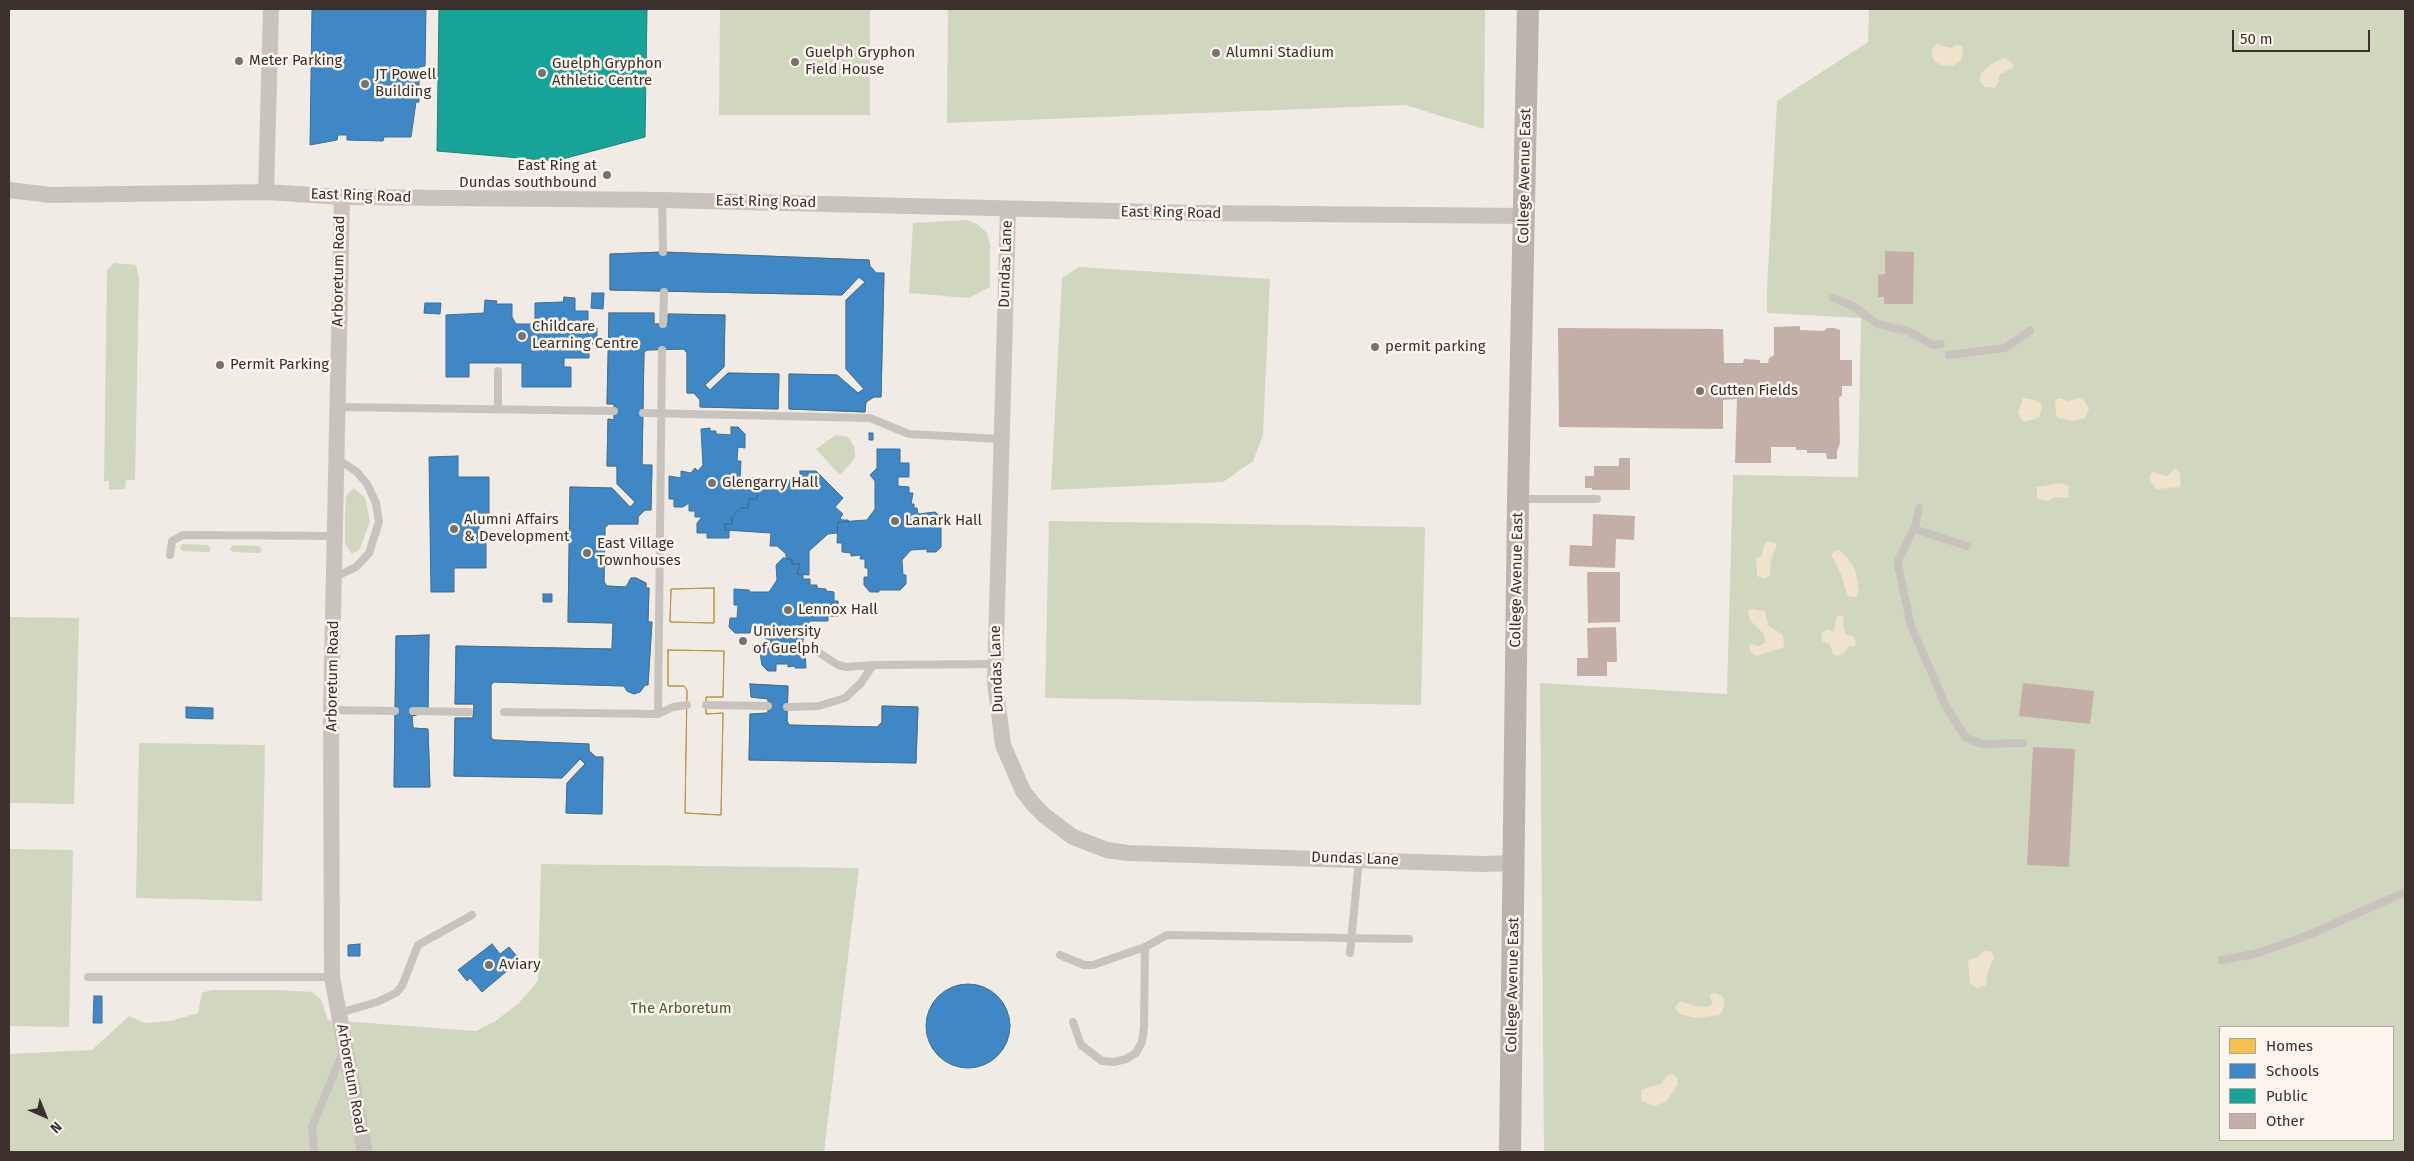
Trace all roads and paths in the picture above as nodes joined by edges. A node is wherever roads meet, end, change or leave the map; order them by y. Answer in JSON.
{"nodes":[{"id":1,"x":271,"y":9,"type":"edge"},
{"id":2,"x":1528,"y":9,"type":"edge"},
{"id":3,"x":9,"y":190,"type":"edge"},
{"id":4,"x":266,"y":192,"type":"junction"},
{"id":5,"x":342,"y":197,"type":"junction"},
{"id":6,"x":662,"y":200,"type":"junction"},
{"id":7,"x":1008,"y":209,"type":"junction"},
{"id":8,"x":1524,"y":216,"type":"junction"},
{"id":9,"x":663,"y":252,"type":"dead end"},
{"id":10,"x":664,"y":292,"type":"dead end"},
{"id":11,"x":1833,"y":298,"type":"dead end"},
{"id":12,"x":663,"y":324,"type":"dead end"},
{"id":13,"x":2030,"y":331,"type":"dead end"},
{"id":14,"x":1941,"y":344,"type":"dead end"},
{"id":15,"x":662,"y":350,"type":"dead end"},
{"id":16,"x":1949,"y":355,"type":"dead end"},
{"id":17,"x":498,"y":371,"type":"dead end"},
{"id":18,"x":336,"y":406,"type":"junction"},
{"id":19,"x":498,"y":408,"type":"junction"},
{"id":20,"x":614,"y":411,"type":"dead end"},
{"id":21,"x":643,"y":413,"type":"dead end"},
{"id":22,"x":661,"y":415,"type":"junction"},
{"id":23,"x":1001,"y":440,"type":"junction"},
{"id":24,"x":336,"y":458,"type":"junction"},
{"id":25,"x":1518,"y":499,"type":"junction"},
{"id":26,"x":1597,"y":499,"type":"dead end"},
{"id":27,"x":1919,"y":508,"type":"dead end"},
{"id":28,"x":1914,"y":529,"type":"junction"},
{"id":29,"x":335,"y":536,"type":"junction"},
{"id":30,"x":1967,"y":546,"type":"dead end"},
{"id":31,"x":170,"y":556,"type":"dead end"},
{"id":32,"x":335,"y":576,"type":"junction"},
{"id":33,"x":818,"y":652,"type":"dead end"},
{"id":34,"x":994,"y":664,"type":"junction"},
{"id":35,"x":874,"y":665,"type":"junction"},
{"id":36,"x":687,"y":705,"type":"dead end"},
{"id":37,"x":706,"y":705,"type":"dead end"},
{"id":38,"x":768,"y":706,"type":"dead end"},
{"id":39,"x":787,"y":707,"type":"dead end"},
{"id":40,"x":331,"y":710,"type":"junction"},
{"id":41,"x":395,"y":711,"type":"dead end"},
{"id":42,"x":413,"y":712,"type":"dead end"},
{"id":43,"x":468,"y":712,"type":"dead end"},
{"id":44,"x":504,"y":712,"type":"dead end"},
{"id":45,"x":658,"y":714,"type":"junction"},
{"id":46,"x":2023,"y":743,"type":"dead end"},
{"id":47,"x":1359,"y":859,"type":"junction"},
{"id":48,"x":1515,"y":863,"type":"junction"},
{"id":49,"x":2405,"y":892,"type":"edge"},
{"id":50,"x":472,"y":915,"type":"dead end"},
{"id":51,"x":1352,"y":939,"type":"junction"},
{"id":52,"x":1409,"y":939,"type":"dead end"},
{"id":53,"x":1145,"y":947,"type":"junction"},
{"id":54,"x":1350,"y":953,"type":"dead end"},
{"id":55,"x":1060,"y":956,"type":"dead end"},
{"id":56,"x":2222,"y":960,"type":"dead end"},
{"id":57,"x":88,"y":977,"type":"dead end"},
{"id":58,"x":332,"y":977,"type":"junction"},
{"id":59,"x":340,"y":1013,"type":"junction"},
{"id":60,"x":1073,"y":1022,"type":"dead end"},
{"id":61,"x":346,"y":1045,"type":"junction"},
{"id":62,"x":314,"y":1152,"type":"edge"},
{"id":63,"x":365,"y":1152,"type":"edge"},
{"id":64,"x":1510,"y":1152,"type":"edge"}],
"edges":[{"from":1,"to":4,"type":"street"},
{"from":2,"to":8,"type":"street","name":"College Avenue East"},
{"from":3,"to":4,"type":"street","name":"East Ring Road"},
{"from":4,"to":5,"type":"street","name":"East Ring Road"},
{"from":5,"to":6,"type":"street","name":"East Ring Road"},
{"from":5,"to":18,"type":"street","name":"Arboretum Road"},
{"from":6,"to":7,"type":"street","name":"East Ring Road"},
{"from":6,"to":9,"type":"lane"},
{"from":7,"to":8,"type":"street","name":"East Ring Road"},
{"from":7,"to":23,"type":"street","name":"Dundas Lane"},
{"from":8,"to":25,"type":"street","name":"College Avenue East"},
{"from":10,"to":12,"type":"lane"},
{"from":11,"to":14,"type":"lane"},
{"from":13,"to":16,"type":"lane"},
{"from":15,"to":22,"type":"lane"},
{"from":17,"to":19,"type":"lane"},
{"from":18,"to":19,"type":"lane"},
{"from":18,"to":24,"type":"street","name":"Arboretum Road"},
{"from":19,"to":20,"type":"lane"},
{"from":21,"to":22,"type":"lane"},
{"from":22,"to":23,"type":"lane"},
{"from":22,"to":45,"type":"lane"},
{"from":23,"to":34,"type":"street","name":"Dundas Lane"},
{"from":24,"to":29,"type":"street","name":"Arboretum Road"},
{"from":24,"to":32,"type":"lane"},
{"from":25,"to":26,"type":"lane"},
{"from":25,"to":48,"type":"street","name":"College Avenue East"},
{"from":27,"to":28,"type":"lane"},
{"from":28,"to":30,"type":"lane"},
{"from":28,"to":46,"type":"lane"},
{"from":29,"to":31,"type":"lane"},
{"from":29,"to":32,"type":"street","name":"Arboretum Road"},
{"from":32,"to":40,"type":"street","name":"Arboretum Road"},
{"from":33,"to":35,"type":"lane"},
{"from":34,"to":35,"type":"lane"},
{"from":34,"to":47,"type":"street","name":"Dundas Lane"},
{"from":35,"to":39,"type":"lane"},
{"from":36,"to":45,"type":"lane"},
{"from":37,"to":38,"type":"lane"},
{"from":40,"to":41,"type":"lane"},
{"from":40,"to":58,"type":"street","name":"Arboretum Road"},
{"from":42,"to":43,"type":"lane"},
{"from":44,"to":45,"type":"lane"},
{"from":47,"to":48,"type":"street","name":"Dundas Lane"},
{"from":47,"to":51,"type":"lane"},
{"from":48,"to":64,"type":"street","name":"College Avenue East"},
{"from":49,"to":56,"type":"lane"},
{"from":50,"to":59,"type":"lane"},
{"from":51,"to":52,"type":"lane"},
{"from":51,"to":53,"type":"lane"},
{"from":51,"to":54,"type":"lane"},
{"from":53,"to":55,"type":"lane"},
{"from":53,"to":60,"type":"lane"},
{"from":57,"to":58,"type":"lane"},
{"from":58,"to":59,"type":"street","name":"Arboretum Road"},
{"from":59,"to":61,"type":"street","name":"Arboretum Road"},
{"from":61,"to":62,"type":"lane"},
{"from":61,"to":63,"type":"street","name":"Arboretum Road"}]}
